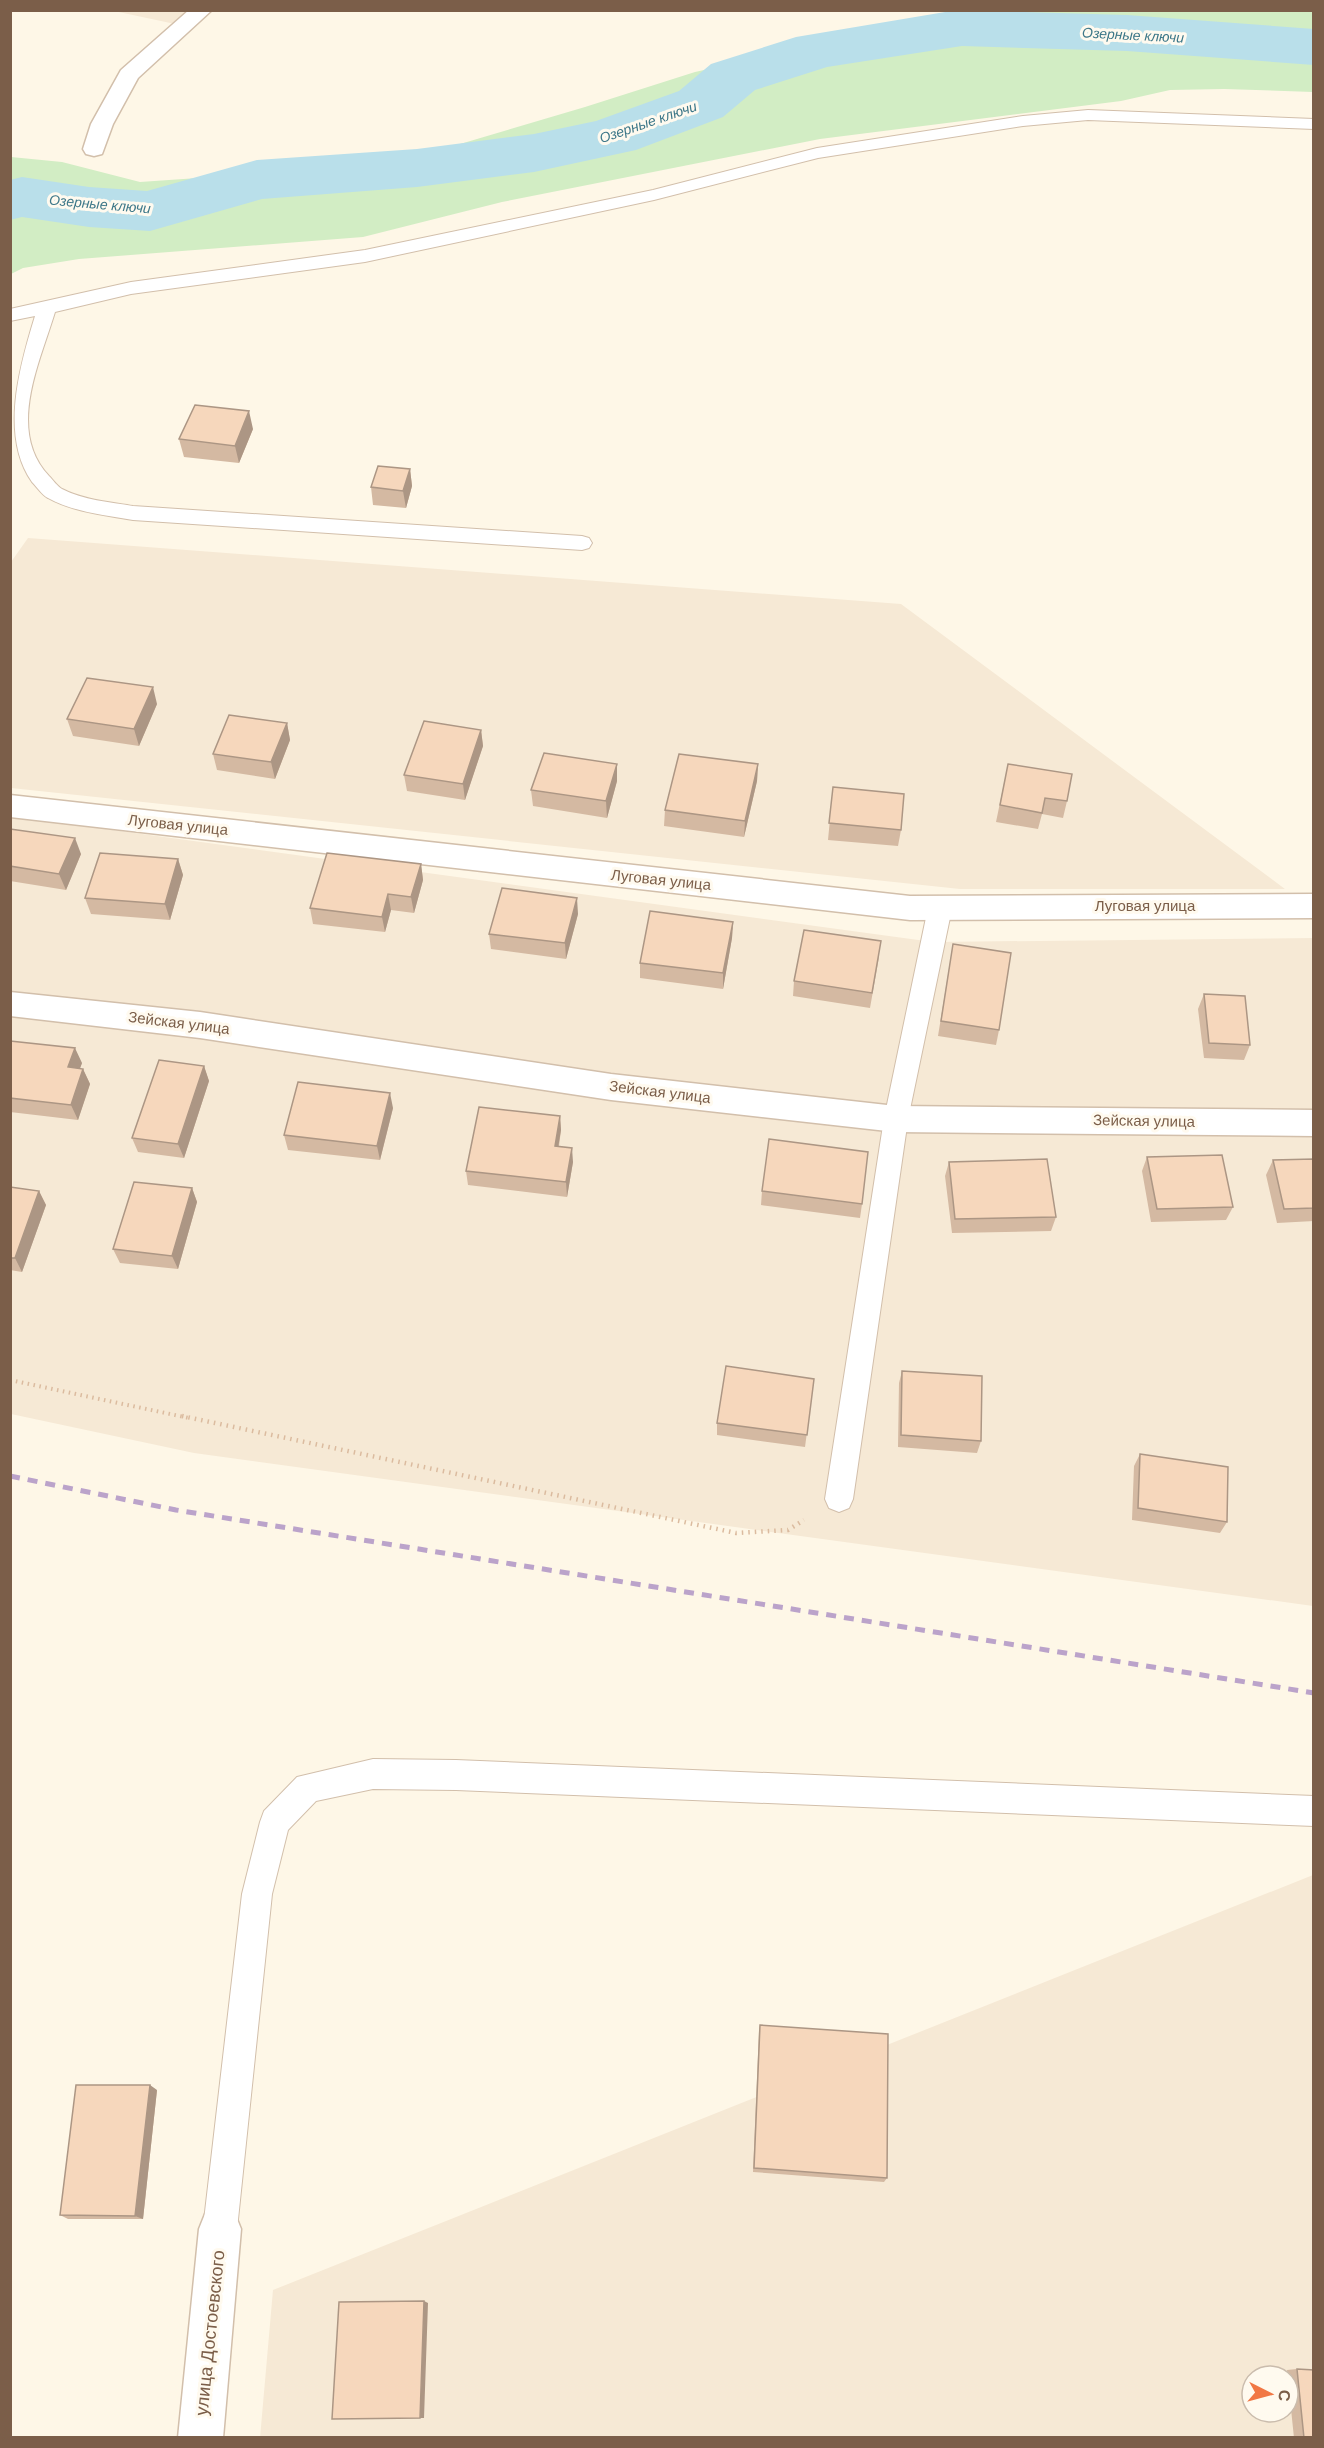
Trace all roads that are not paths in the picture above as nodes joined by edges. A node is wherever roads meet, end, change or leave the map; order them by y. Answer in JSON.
{"nodes":[{"id":1,"x":202,"y":10,"type":"edge"},
{"id":2,"x":1314,"y":124,"type":"edge"},
{"id":3,"x":94,"y":149,"type":"dead end"},
{"id":4,"x":47,"y":308,"type":"junction"},
{"id":5,"x":10,"y":315,"type":"edge"},
{"id":6,"x":582,"y":543,"type":"dead end"},
{"id":7,"x":10,"y":806,"type":"edge"},
{"id":8,"x":1314,"y":906,"type":"edge"},
{"id":9,"x":940,"y":908,"type":"junction"},
{"id":10,"x":10,"y":1004,"type":"edge"},
{"id":11,"x":896,"y":1119,"type":"junction"},
{"id":12,"x":1314,"y":1123,"type":"edge"},
{"id":13,"x":839,"y":1498,"type":"road end"},
{"id":14,"x":1314,"y":1811,"type":"edge"},
{"id":15,"x":220,"y":2229,"type":"joint"},
{"id":16,"x":200,"y":2438,"type":"edge"}],
"edges":[{"from":1,"to":3,"type":"street"},
{"from":2,"to":4,"type":"lane"},
{"from":4,"to":5,"type":"lane"},
{"from":4,"to":6,"type":"lane"},
{"from":7,"to":9,"type":"street","name":"Луговая улица"},
{"from":8,"to":9,"type":"street","name":"Луговая улица"},
{"from":9,"to":11,"type":"lane"},
{"from":10,"to":11,"type":"street","name":"Зейская улица"},
{"from":11,"to":12,"type":"street","name":"Зейская улица"},
{"from":11,"to":13,"type":"lane"},
{"from":14,"to":15,"type":"lane"},
{"from":15,"to":16,"type":"street","name":"улица Достоевского"}]}
